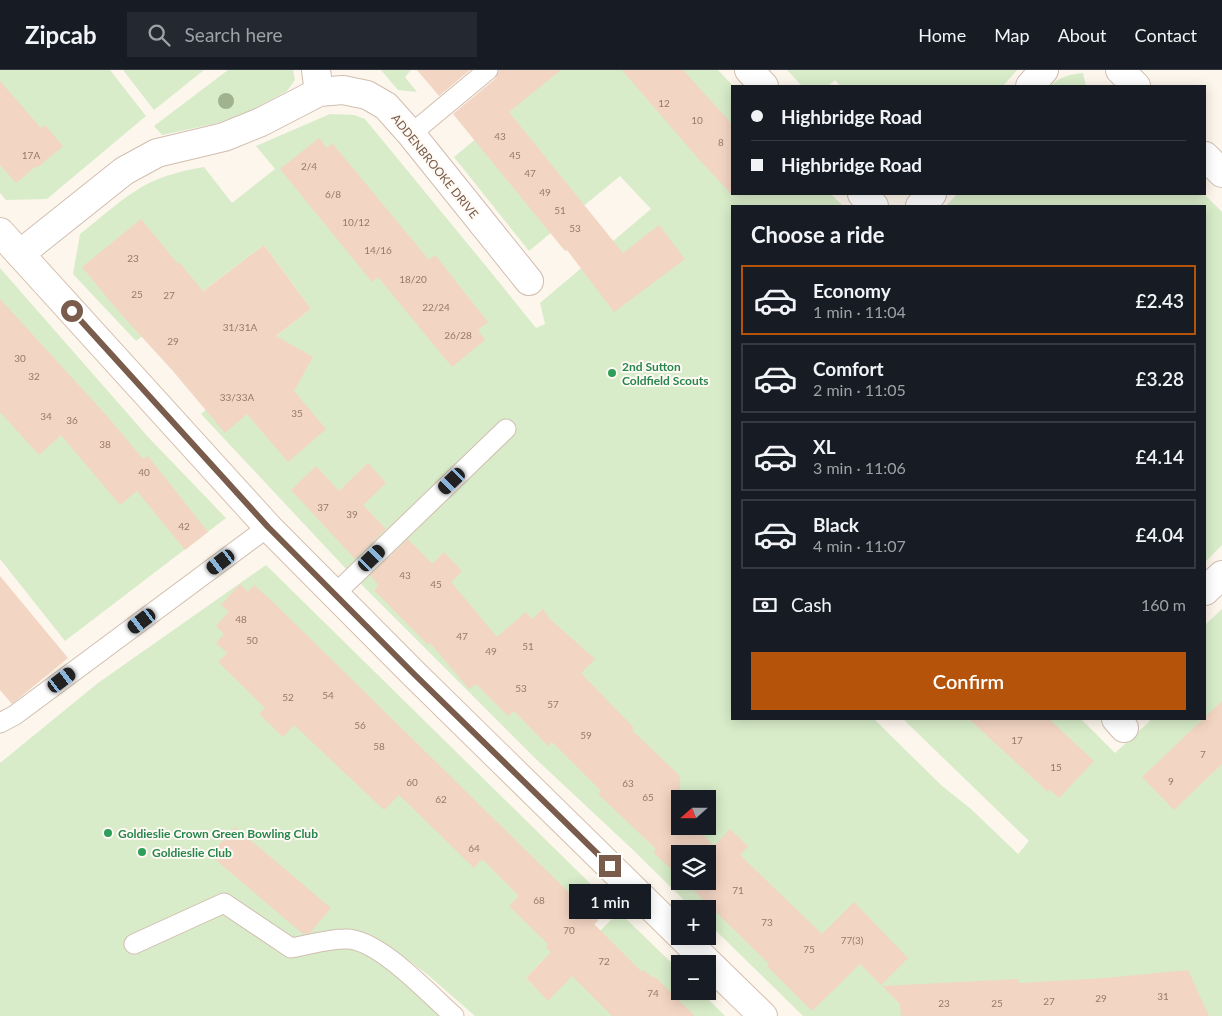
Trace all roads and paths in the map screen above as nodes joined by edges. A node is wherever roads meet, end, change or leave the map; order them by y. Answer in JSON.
{"nodes":[{"id":1,"x":488,"y":70,"type":"edge"},
{"id":2,"x":749,"y":70,"type":"edge"},
{"id":3,"x":1044,"y":70,"type":"edge"},
{"id":4,"x":1120,"y":70,"type":"edge"},
{"id":5,"x":317,"y":81,"type":"edge"},
{"id":6,"x":763,"y":85,"type":"edge"},
{"id":7,"x":1031,"y":85,"type":"edge"},
{"id":8,"x":1135,"y":85,"type":"edge"},
{"id":9,"x":411,"y":134,"type":"junction"},
{"id":10,"x":1206,"y":157,"type":"edge"},
{"id":11,"x":1222,"y":173,"type":"edge"},
{"id":12,"x":863,"y":195,"type":"edge"},
{"id":13,"x":931,"y":195,"type":"edge"},
{"id":14,"x":873,"y":205,"type":"edge"},
{"id":15,"x":921,"y":205,"type":"edge"},
{"id":16,"x":0,"y":232,"type":"edge"},
{"id":17,"x":20,"y":254,"type":"junction"},
{"id":18,"x":529,"y":281,"type":"dead end"},
{"id":19,"x":506,"y":429,"type":"dead end"},
{"id":20,"x":268,"y":527,"type":"junction"},
{"id":21,"x":1222,"y":575,"type":"edge"},
{"id":22,"x":1206,"y":590,"type":"edge"},
{"id":23,"x":335,"y":594,"type":"junction"},
{"id":24,"x":0,"y":723,"type":"edge"},
{"id":25,"x":671,"y":926,"type":"edge"},
{"id":26,"x":134,"y":944,"type":"dead end"},
{"id":27,"x":690,"y":945,"type":"edge"},
{"id":28,"x":454,"y":1016,"type":"edge"},
{"id":29,"x":763,"y":1016,"type":"edge"}],
"edges":[{"from":1,"to":9,"type":"lane"},
{"from":2,"to":6,"type":"street"},
{"from":3,"to":7,"type":"street"},
{"from":4,"to":8,"type":"street"},
{"from":5,"to":9,"type":"street","name":"ADDENBROOKE DRIVE"},
{"from":5,"to":17,"type":"street","name":"ADDENBROOKE DRIVE"},
{"from":9,"to":18,"type":"street","name":"ADDENBROOKE DRIVE"},
{"from":10,"to":11,"type":"street"},
{"from":12,"to":14,"type":"street"},
{"from":13,"to":15,"type":"street"},
{"from":16,"to":17,"type":"street"},
{"from":17,"to":20,"type":"street"},
{"from":19,"to":23,"type":"lane"},
{"from":20,"to":23,"type":"street"},
{"from":20,"to":24,"type":"lane"},
{"from":21,"to":22,"type":"street"},
{"from":23,"to":25,"type":"street"},
{"from":26,"to":28,"type":"lane"},
{"from":27,"to":29,"type":"street"}]}
